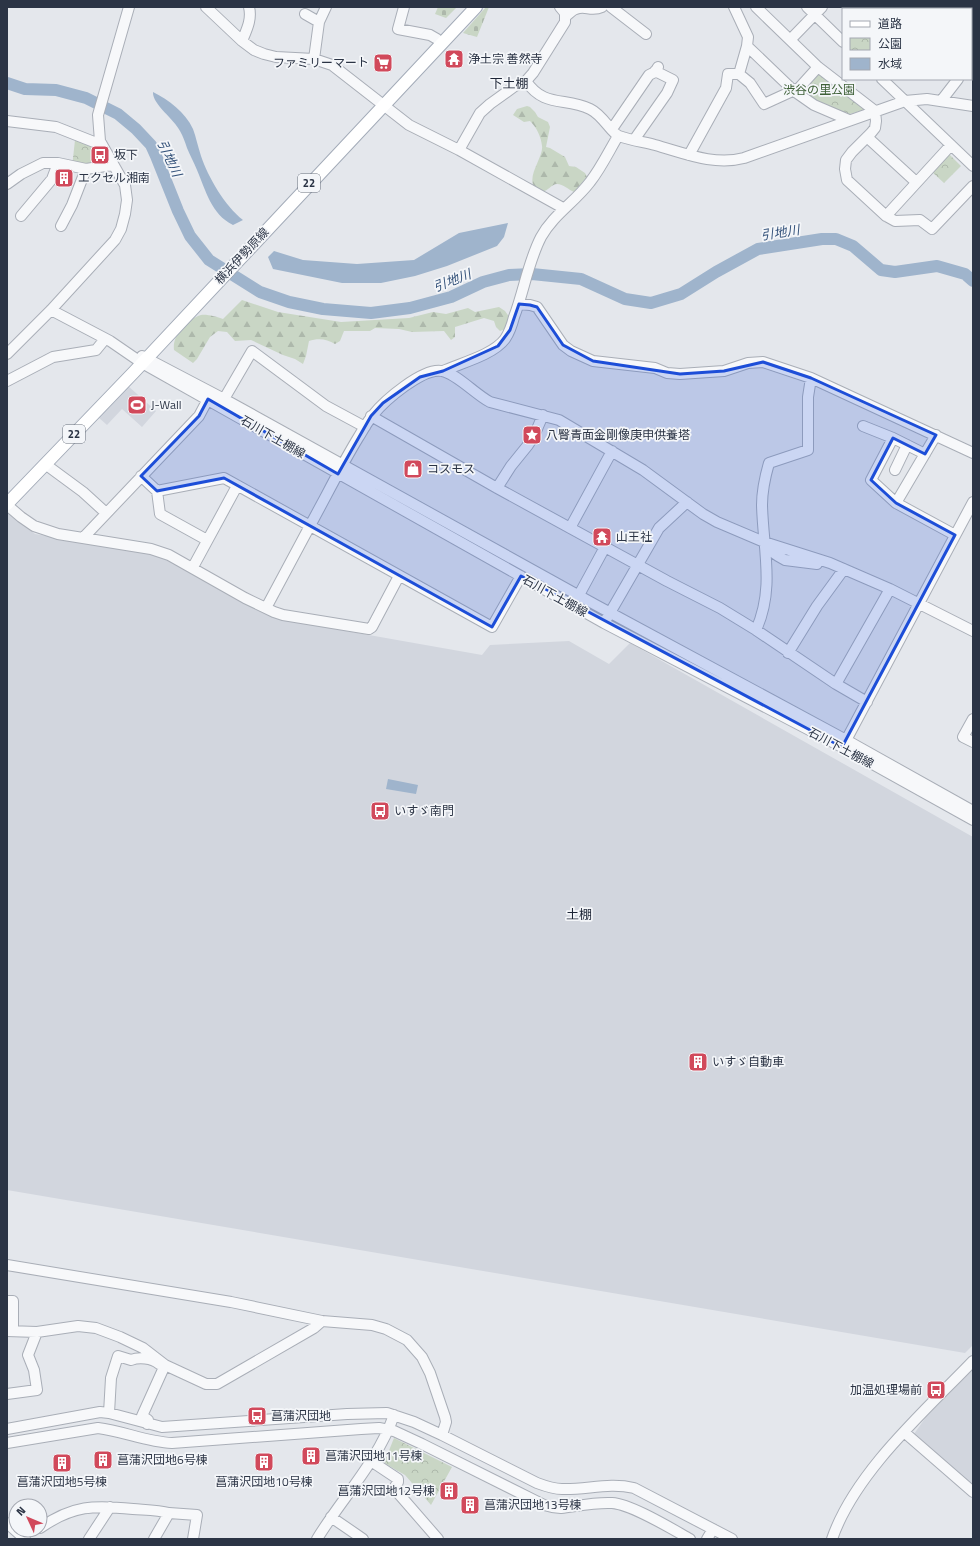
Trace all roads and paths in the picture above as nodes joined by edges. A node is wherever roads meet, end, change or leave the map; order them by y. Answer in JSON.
{"nodes":[{"id":1,"x":129,"y":7,"type":"edge"},
{"id":2,"x":206,"y":7,"type":"edge"},
{"id":3,"x":249,"y":7,"type":"edge"},
{"id":4,"x":326,"y":7,"type":"edge"},
{"id":5,"x":404,"y":7,"type":"edge"},
{"id":6,"x":468,"y":7,"type":"edge"},
{"id":7,"x":476,"y":7,"type":"edge"},
{"id":8,"x":560,"y":7,"type":"edge"},
{"id":9,"x":602,"y":7,"type":"edge"},
{"id":10,"x":611,"y":7,"type":"edge"},
{"id":11,"x":734,"y":7,"type":"edge"},
{"id":12,"x":756,"y":7,"type":"edge"},
{"id":13,"x":807,"y":7,"type":"edge"},
{"id":14,"x":818,"y":11,"type":"edge"},
{"id":15,"x":304,"y":14,"type":"dead end"},
{"id":16,"x":565,"y":17,"type":"junction"},
{"id":17,"x":318,"y":22,"type":"junction"},
{"id":18,"x":646,"y":34,"type":"dead end"},
{"id":19,"x":437,"y":39,"type":"junction"},
{"id":20,"x":242,"y":40,"type":"junction"},
{"id":21,"x":790,"y":40,"type":"junction"},
{"id":22,"x":842,"y":41,"type":"edge"},
{"id":23,"x":747,"y":46,"type":"junction"},
{"id":24,"x":314,"y":59,"type":"junction"},
{"id":25,"x":818,"y":67,"type":"junction"},
{"id":26,"x":739,"y":74,"type":"junction"},
{"id":27,"x":883,"y":80,"type":"edge"},
{"id":28,"x":957,"y":80,"type":"edge"},
{"id":29,"x":526,"y":81,"type":"junction"},
{"id":30,"x":794,"y":91,"type":"junction"},
{"id":31,"x":905,"y":101,"type":"junction"},
{"id":32,"x":941,"y":101,"type":"junction"},
{"id":33,"x":381,"y":103,"type":"junction"},
{"id":34,"x":973,"y":106,"type":"edge"},
{"id":35,"x":875,"y":111,"type":"junction"},
{"id":36,"x":849,"y":120,"type":"junction"},
{"id":37,"x":7,"y":121,"type":"edge"},
{"id":38,"x":615,"y":132,"type":"junction"},
{"id":39,"x":867,"y":137,"type":"junction"},
{"id":40,"x":634,"y":140,"type":"junction"},
{"id":41,"x":100,"y":141,"type":"junction"},
{"id":42,"x":951,"y":145,"type":"junction"},
{"id":43,"x":459,"y":150,"type":"junction"},
{"id":44,"x":689,"y":155,"type":"junction"},
{"id":45,"x":58,"y":163,"type":"junction"},
{"id":46,"x":112,"y":165,"type":"junction"},
{"id":47,"x":973,"y":166,"type":"edge"},
{"id":48,"x":86,"y":169,"type":"junction"},
{"id":49,"x":916,"y":182,"type":"junction"},
{"id":50,"x":7,"y":184,"type":"edge"},
{"id":51,"x":973,"y":186,"type":"edge"},
{"id":52,"x":563,"y":208,"type":"junction"},
{"id":53,"x":21,"y":216,"type":"dead end"},
{"id":54,"x":886,"y":216,"type":"junction"},
{"id":55,"x":61,"y":226,"type":"dead end"},
{"id":56,"x":519,"y":304,"type":"junction"},
{"id":57,"x":51,"y":310,"type":"junction"},
{"id":58,"x":105,"y":339,"type":"junction"},
{"id":59,"x":7,"y":354,"type":"edge"},
{"id":60,"x":141,"y":359,"type":"junction"},
{"id":61,"x":443,"y":371,"type":"junction"},
{"id":62,"x":811,"y":378,"type":"junction"},
{"id":63,"x":7,"y":381,"type":"edge"},
{"id":64,"x":208,"y":399,"type":"junction"},
{"id":65,"x":224,"y":399,"type":"junction"},
{"id":66,"x":543,"y":415,"type":"junction"},
{"id":67,"x":371,"y":416,"type":"junction"},
{"id":68,"x":862,"y":426,"type":"dead end"},
{"id":69,"x":365,"y":427,"type":"junction"},
{"id":70,"x":936,"y":435,"type":"junction"},
{"id":71,"x":893,"y":438,"type":"junction"},
{"id":72,"x":907,"y":445,"type":"junction"},
{"id":73,"x":612,"y":451,"type":"junction"},
{"id":74,"x":973,"y":453,"type":"edge"},
{"id":75,"x":925,"y":454,"type":"junction"},
{"id":76,"x":45,"y":464,"type":"junction"},
{"id":77,"x":342,"y":464,"type":"junction"},
{"id":78,"x":895,"y":470,"type":"dead end"},
{"id":79,"x":338,"y":474,"type":"junction"},
{"id":80,"x":141,"y":476,"type":"junction"},
{"id":81,"x":237,"y":486,"type":"junction"},
{"id":82,"x":497,"y":488,"type":"junction"},
{"id":83,"x":157,"y":491,"type":"junction"},
{"id":84,"x":7,"y":496,"type":"edge"},
{"id":85,"x":687,"y":502,"type":"junction"},
{"id":86,"x":973,"y":502,"type":"edge"},
{"id":87,"x":896,"y":503,"type":"junction"},
{"id":88,"x":7,"y":504,"type":"edge"},
{"id":89,"x":106,"y":513,"type":"junction"},
{"id":90,"x":310,"y":527,"type":"junction"},
{"id":91,"x":570,"y":528,"type":"junction"},
{"id":92,"x":955,"y":535,"type":"junction"},
{"id":93,"x":83,"y":538,"type":"junction"},
{"id":94,"x":207,"y":540,"type":"junction"},
{"id":95,"x":764,"y":544,"type":"junction"},
{"id":96,"x":606,"y":548,"type":"junction"},
{"id":97,"x":637,"y":564,"type":"junction"},
{"id":98,"x":193,"y":567,"type":"junction"},
{"id":99,"x":841,"y":568,"type":"junction"},
{"id":100,"x":399,"y":576,"type":"junction"},
{"id":101,"x":521,"y":576,"type":"junction"},
{"id":102,"x":890,"y":589,"type":"junction"},
{"id":103,"x":579,"y":595,"type":"junction"},
{"id":104,"x":920,"y":604,"type":"junction"},
{"id":105,"x":266,"y":608,"type":"junction"},
{"id":106,"x":610,"y":612,"type":"junction"},
{"id":107,"x":604,"y":623,"type":"junction"},
{"id":108,"x":756,"y":630,"type":"junction"},
{"id":109,"x":973,"y":631,"type":"edge"},
{"id":110,"x":788,"y":652,"type":"junction"},
{"id":111,"x":836,"y":684,"type":"junction"},
{"id":112,"x":867,"y":702,"type":"junction"},
{"id":113,"x":973,"y":719,"type":"edge"},
{"id":114,"x":973,"y":742,"type":"edge"},
{"id":115,"x":844,"y":744,"type":"junction"},
{"id":116,"x":973,"y":811,"type":"edge"},
{"id":117,"x":973,"y":820,"type":"edge"},
{"id":118,"x":7,"y":1264,"type":"edge"},
{"id":119,"x":7,"y":1301,"type":"edge"},
{"id":120,"x":322,"y":1321,"type":"junction"},
{"id":121,"x":10,"y":1331,"type":"edge"},
{"id":122,"x":37,"y":1332,"type":"junction"},
{"id":123,"x":973,"y":1361,"type":"edge"},
{"id":124,"x":164,"y":1366,"type":"junction"},
{"id":125,"x":7,"y":1394,"type":"edge"},
{"id":126,"x":109,"y":1413,"type":"junction"},
{"id":127,"x":394,"y":1415,"type":"junction"},
{"id":128,"x":147,"y":1424,"type":"junction"},
{"id":129,"x":7,"y":1429,"type":"edge"},
{"id":130,"x":389,"y":1429,"type":"junction"},
{"id":131,"x":904,"y":1432,"type":"junction"},
{"id":132,"x":442,"y":1435,"type":"junction"},
{"id":133,"x":7,"y":1443,"type":"edge"},
{"id":134,"x":371,"y":1461,"type":"junction"},
{"id":135,"x":973,"y":1492,"type":"edge"},
{"id":136,"x":110,"y":1507,"type":"junction"},
{"id":137,"x":169,"y":1513,"type":"junction"},
{"id":138,"x":331,"y":1517,"type":"junction"},
{"id":139,"x":7,"y":1523,"type":"edge"},
{"id":140,"x":48,"y":1523,"type":"edge"},
{"id":141,"x":713,"y":1529,"type":"junction"},
{"id":142,"x":26,"y":1539,"type":"edge"},
{"id":143,"x":88,"y":1539,"type":"edge"},
{"id":144,"x":154,"y":1539,"type":"edge"},
{"id":145,"x":193,"y":1539,"type":"edge"},
{"id":146,"x":317,"y":1539,"type":"edge"},
{"id":147,"x":363,"y":1539,"type":"edge"},
{"id":148,"x":438,"y":1539,"type":"edge"},
{"id":149,"x":690,"y":1539,"type":"edge"},
{"id":150,"x":707,"y":1539,"type":"edge"},
{"id":151,"x":732,"y":1539,"type":"edge"},
{"id":152,"x":832,"y":1539,"type":"edge"}],
"edges":[{"from":1,"to":41,"type":"street"},
{"from":2,"to":20,"type":"street"},
{"from":3,"to":20,"type":"street"},
{"from":4,"to":17,"type":"street"},
{"from":5,"to":19,"type":"street"},
{"from":6,"to":19,"type":"main road","name":"横浜伊勢原線","number":"22"},
{"from":7,"to":33,"type":"main road","name":"横浜伊勢原線","number":"22"},
{"from":8,"to":16,"type":"street"},
{"from":9,"to":16,"type":"street"},
{"from":10,"to":18,"type":"street"},
{"from":11,"to":23,"type":"street"},
{"from":12,"to":21,"type":"street"},
{"from":13,"to":14,"type":"street"},
{"from":14,"to":21,"type":"street"},
{"from":14,"to":22,"type":"street"},
{"from":15,"to":17,"type":"street"},
{"from":16,"to":29,"type":"street"},
{"from":17,"to":24,"type":"street"},
{"from":19,"to":33,"type":"main road","name":"横浜伊勢原線","number":"22"},
{"from":20,"to":24,"type":"street"},
{"from":21,"to":25,"type":"street"},
{"from":23,"to":26,"type":"street"},
{"from":23,"to":30,"type":"street"},
{"from":24,"to":33,"type":"street"},
{"from":25,"to":30,"type":"street"},
{"from":25,"to":35,"type":"street"},
{"from":26,"to":30,"type":"street"},
{"from":26,"to":44,"type":"street"},
{"from":27,"to":31,"type":"street"},
{"from":28,"to":32,"type":"street"},
{"from":29,"to":38,"type":"street"},
{"from":29,"to":43,"type":"street"},
{"from":30,"to":36,"type":"street"},
{"from":31,"to":32,"type":"street"},
{"from":31,"to":35,"type":"street"},
{"from":31,"to":42,"type":"street"},
{"from":32,"to":34,"type":"street"},
{"from":33,"to":43,"type":"street"},
{"from":33,"to":60,"type":"main road","name":"横浜伊勢原線","number":"22"},
{"from":35,"to":36,"type":"street"},
{"from":35,"to":39,"type":"street"},
{"from":36,"to":44,"type":"street"},
{"from":37,"to":41,"type":"street"},
{"from":38,"to":40,"type":"street"},
{"from":38,"to":40,"type":"street"},
{"from":38,"to":52,"type":"street"},
{"from":39,"to":49,"type":"street"},
{"from":39,"to":54,"type":"street"},
{"from":40,"to":44,"type":"street"},
{"from":41,"to":46,"type":"street"},
{"from":42,"to":47,"type":"street"},
{"from":42,"to":49,"type":"street"},
{"from":43,"to":52,"type":"street"},
{"from":45,"to":48,"type":"street"},
{"from":45,"to":50,"type":"street"},
{"from":45,"to":53,"type":"street"},
{"from":46,"to":48,"type":"street"},
{"from":46,"to":57,"type":"street"},
{"from":48,"to":55,"type":"street"},
{"from":49,"to":54,"type":"street"},
{"from":51,"to":54,"type":"street"},
{"from":52,"to":56,"type":"street"},
{"from":56,"to":61,"type":"street"},
{"from":56,"to":62,"type":"street"},
{"from":57,"to":58,"type":"street"},
{"from":57,"to":59,"type":"street"},
{"from":58,"to":60,"type":"street"},
{"from":58,"to":63,"type":"street"},
{"from":60,"to":64,"type":"street","name":"石川下土棚線"},
{"from":60,"to":65,"type":"street","name":"石川下土棚線"},
{"from":60,"to":76,"type":"main road","name":"横浜伊勢原線","number":"22"},
{"from":60,"to":84,"type":"main road","name":"横浜伊勢原線","number":"22"},
{"from":61,"to":66,"type":"street"},
{"from":61,"to":67,"type":"street"},
{"from":62,"to":70,"type":"street"},
{"from":62,"to":95,"type":"street"},
{"from":64,"to":79,"type":"street","name":"石川下土棚線"},
{"from":64,"to":80,"type":"street"},
{"from":65,"to":69,"type":"street"},
{"from":65,"to":77,"type":"street","name":"石川下土棚線"},
{"from":66,"to":73,"type":"street"},
{"from":66,"to":82,"type":"street"},
{"from":67,"to":69,"type":"street"},
{"from":67,"to":82,"type":"street"},
{"from":68,"to":71,"type":"street"},
{"from":69,"to":77,"type":"street"},
{"from":70,"to":74,"type":"street"},
{"from":70,"to":75,"type":"street"},
{"from":71,"to":72,"type":"street"},
{"from":71,"to":87,"type":"street"},
{"from":72,"to":75,"type":"street"},
{"from":72,"to":78,"type":"street"},
{"from":73,"to":85,"type":"street"},
{"from":73,"to":91,"type":"street"},
{"from":75,"to":87,"type":"street"},
{"from":76,"to":88,"type":"main road","name":"横浜伊勢原線","number":"22"},
{"from":76,"to":89,"type":"street"},
{"from":77,"to":79,"type":"street"},
{"from":77,"to":103,"type":"street","name":"石川下土棚線"},
{"from":79,"to":90,"type":"street"},
{"from":79,"to":101,"type":"street","name":"石川下土棚線"},
{"from":80,"to":83,"type":"street"},
{"from":80,"to":89,"type":"street"},
{"from":81,"to":83,"type":"street"},
{"from":81,"to":90,"type":"street"},
{"from":81,"to":94,"type":"street"},
{"from":82,"to":91,"type":"street"},
{"from":83,"to":94,"type":"street"},
{"from":85,"to":95,"type":"street"},
{"from":85,"to":97,"type":"street"},
{"from":86,"to":92,"type":"street"},
{"from":87,"to":92,"type":"street"},
{"from":88,"to":93,"type":"street"},
{"from":89,"to":93,"type":"street"},
{"from":90,"to":100,"type":"street"},
{"from":90,"to":105,"type":"street"},
{"from":91,"to":96,"type":"street"},
{"from":92,"to":104,"type":"street"},
{"from":93,"to":98,"type":"street"},
{"from":94,"to":98,"type":"street"},
{"from":95,"to":99,"type":"street"},
{"from":95,"to":108,"type":"street"},
{"from":96,"to":97,"type":"street"},
{"from":96,"to":103,"type":"street"},
{"from":97,"to":106,"type":"street"},
{"from":97,"to":108,"type":"street"},
{"from":98,"to":105,"type":"street"},
{"from":99,"to":102,"type":"street"},
{"from":99,"to":110,"type":"street"},
{"from":100,"to":101,"type":"street"},
{"from":100,"to":105,"type":"street"},
{"from":101,"to":107,"type":"street","name":"石川下土棚線"},
{"from":102,"to":104,"type":"street"},
{"from":102,"to":111,"type":"street"},
{"from":103,"to":106,"type":"street","name":"石川下土棚線"},
{"from":104,"to":109,"type":"street"},
{"from":104,"to":112,"type":"street"},
{"from":106,"to":107,"type":"street"},
{"from":106,"to":115,"type":"street","name":"石川下土棚線"},
{"from":107,"to":115,"type":"street","name":"石川下土棚線"},
{"from":108,"to":110,"type":"street"},
{"from":110,"to":111,"type":"street"},
{"from":111,"to":112,"type":"street"},
{"from":112,"to":115,"type":"street"},
{"from":113,"to":114,"type":"street"},
{"from":115,"to":116,"type":"street","name":"石川下土棚線"},
{"from":115,"to":117,"type":"street","name":"石川下土棚線"},
{"from":118,"to":120,"type":"street"},
{"from":119,"to":121,"type":"street"},
{"from":120,"to":124,"type":"street"},
{"from":120,"to":132,"type":"street"},
{"from":121,"to":122,"type":"street"},
{"from":122,"to":124,"type":"street"},
{"from":122,"to":125,"type":"street"},
{"from":123,"to":131,"type":"street"},
{"from":124,"to":126,"type":"street"},
{"from":124,"to":128,"type":"street"},
{"from":126,"to":128,"type":"street"},
{"from":126,"to":129,"type":"street"},
{"from":127,"to":128,"type":"street"},
{"from":127,"to":130,"type":"street"},
{"from":127,"to":132,"type":"street"},
{"from":130,"to":133,"type":"street"},
{"from":130,"to":134,"type":"street"},
{"from":130,"to":149,"type":"street"},
{"from":131,"to":135,"type":"street"},
{"from":131,"to":152,"type":"street"},
{"from":132,"to":141,"type":"street"},
{"from":134,"to":138,"type":"street"},
{"from":134,"to":148,"type":"street"},
{"from":136,"to":137,"type":"street"},
{"from":136,"to":140,"type":"street"},
{"from":136,"to":143,"type":"street"},
{"from":137,"to":144,"type":"street"},
{"from":137,"to":145,"type":"street"},
{"from":138,"to":146,"type":"street"},
{"from":138,"to":147,"type":"street"},
{"from":139,"to":142,"type":"street"},
{"from":141,"to":150,"type":"street"},
{"from":141,"to":151,"type":"street"}]}
